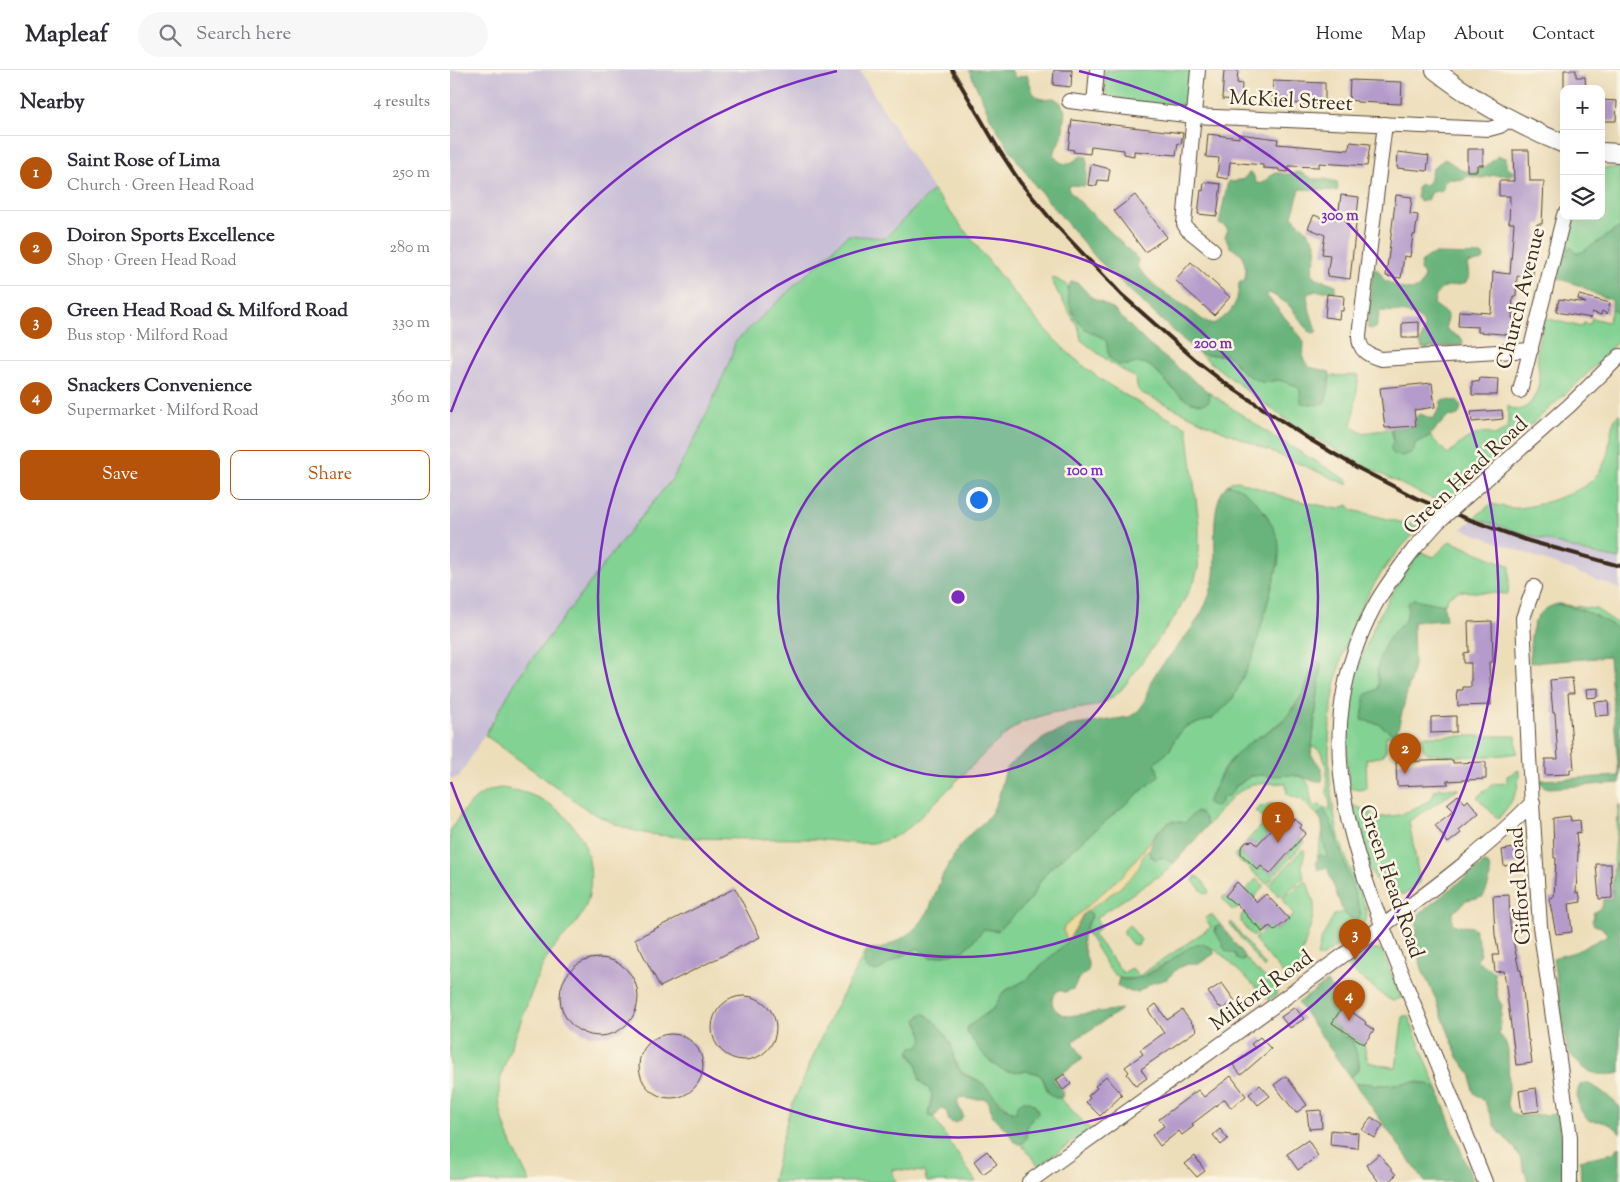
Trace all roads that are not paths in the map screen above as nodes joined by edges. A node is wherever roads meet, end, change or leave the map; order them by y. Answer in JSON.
{"nodes":[{"id":1,"x":1097,"y":70,"type":"edge"},
{"id":2,"x":1198,"y":70,"type":"edge"},
{"id":3,"x":1435,"y":70,"type":"edge"},
{"id":4,"x":1069,"y":102,"type":"dead end"},
{"id":5,"x":1094,"y":104,"type":"junction"},
{"id":6,"x":1194,"y":116,"type":"junction"},
{"id":7,"x":1510,"y":120,"type":"junction"},
{"id":8,"x":1385,"y":124,"type":"junction"},
{"id":9,"x":1560,"y":142,"type":"edge"},
{"id":10,"x":1605,"y":152,"type":"edge"},
{"id":11,"x":1620,"y":153,"type":"edge"},
{"id":12,"x":1563,"y":220,"type":"edge"},
{"id":13,"x":1213,"y":250,"type":"dead end"},
{"id":14,"x":1530,"y":350,"type":"junction"},
{"id":15,"x":1620,"y":356,"type":"edge"},
{"id":16,"x":1520,"y":391,"type":"dead end"},
{"id":17,"x":1534,"y":587,"type":"dead end"},
{"id":18,"x":1533,"y":802,"type":"junction"},
{"id":19,"x":1382,"y":926,"type":"junction"},
{"id":20,"x":1029,"y":1182,"type":"edge"},
{"id":21,"x":1485,"y":1182,"type":"edge"},
{"id":22,"x":1570,"y":1182,"type":"edge"}],
"edges":[{"from":1,"to":5,"type":"street"},
{"from":2,"to":6,"type":"street"},
{"from":3,"to":7,"type":"main road"},
{"from":4,"to":5,"type":"street","name":"McKiel Street"},
{"from":5,"to":6,"type":"street","name":"McKiel Street"},
{"from":6,"to":8,"type":"street","name":"McKiel Street"},
{"from":6,"to":13,"type":"street"},
{"from":7,"to":8,"type":"street","name":"McKiel Street"},
{"from":7,"to":9,"type":"main road"},
{"from":8,"to":14,"type":"street"},
{"from":10,"to":11,"type":"main road"},
{"from":12,"to":14,"type":"street","name":"Church Avenue"},
{"from":14,"to":16,"type":"street","name":"Church Avenue"},
{"from":15,"to":19,"type":"street","name":"Green Head Road","bridge":true},
{"from":17,"to":18,"type":"street","name":"Gifford Road"},
{"from":18,"to":19,"type":"street","name":"Milford Road"},
{"from":18,"to":22,"type":"street","name":"Gifford Road"},
{"from":19,"to":20,"type":"street","name":"Milford Road"},
{"from":19,"to":21,"type":"street","name":"Green Head Road"}]}
